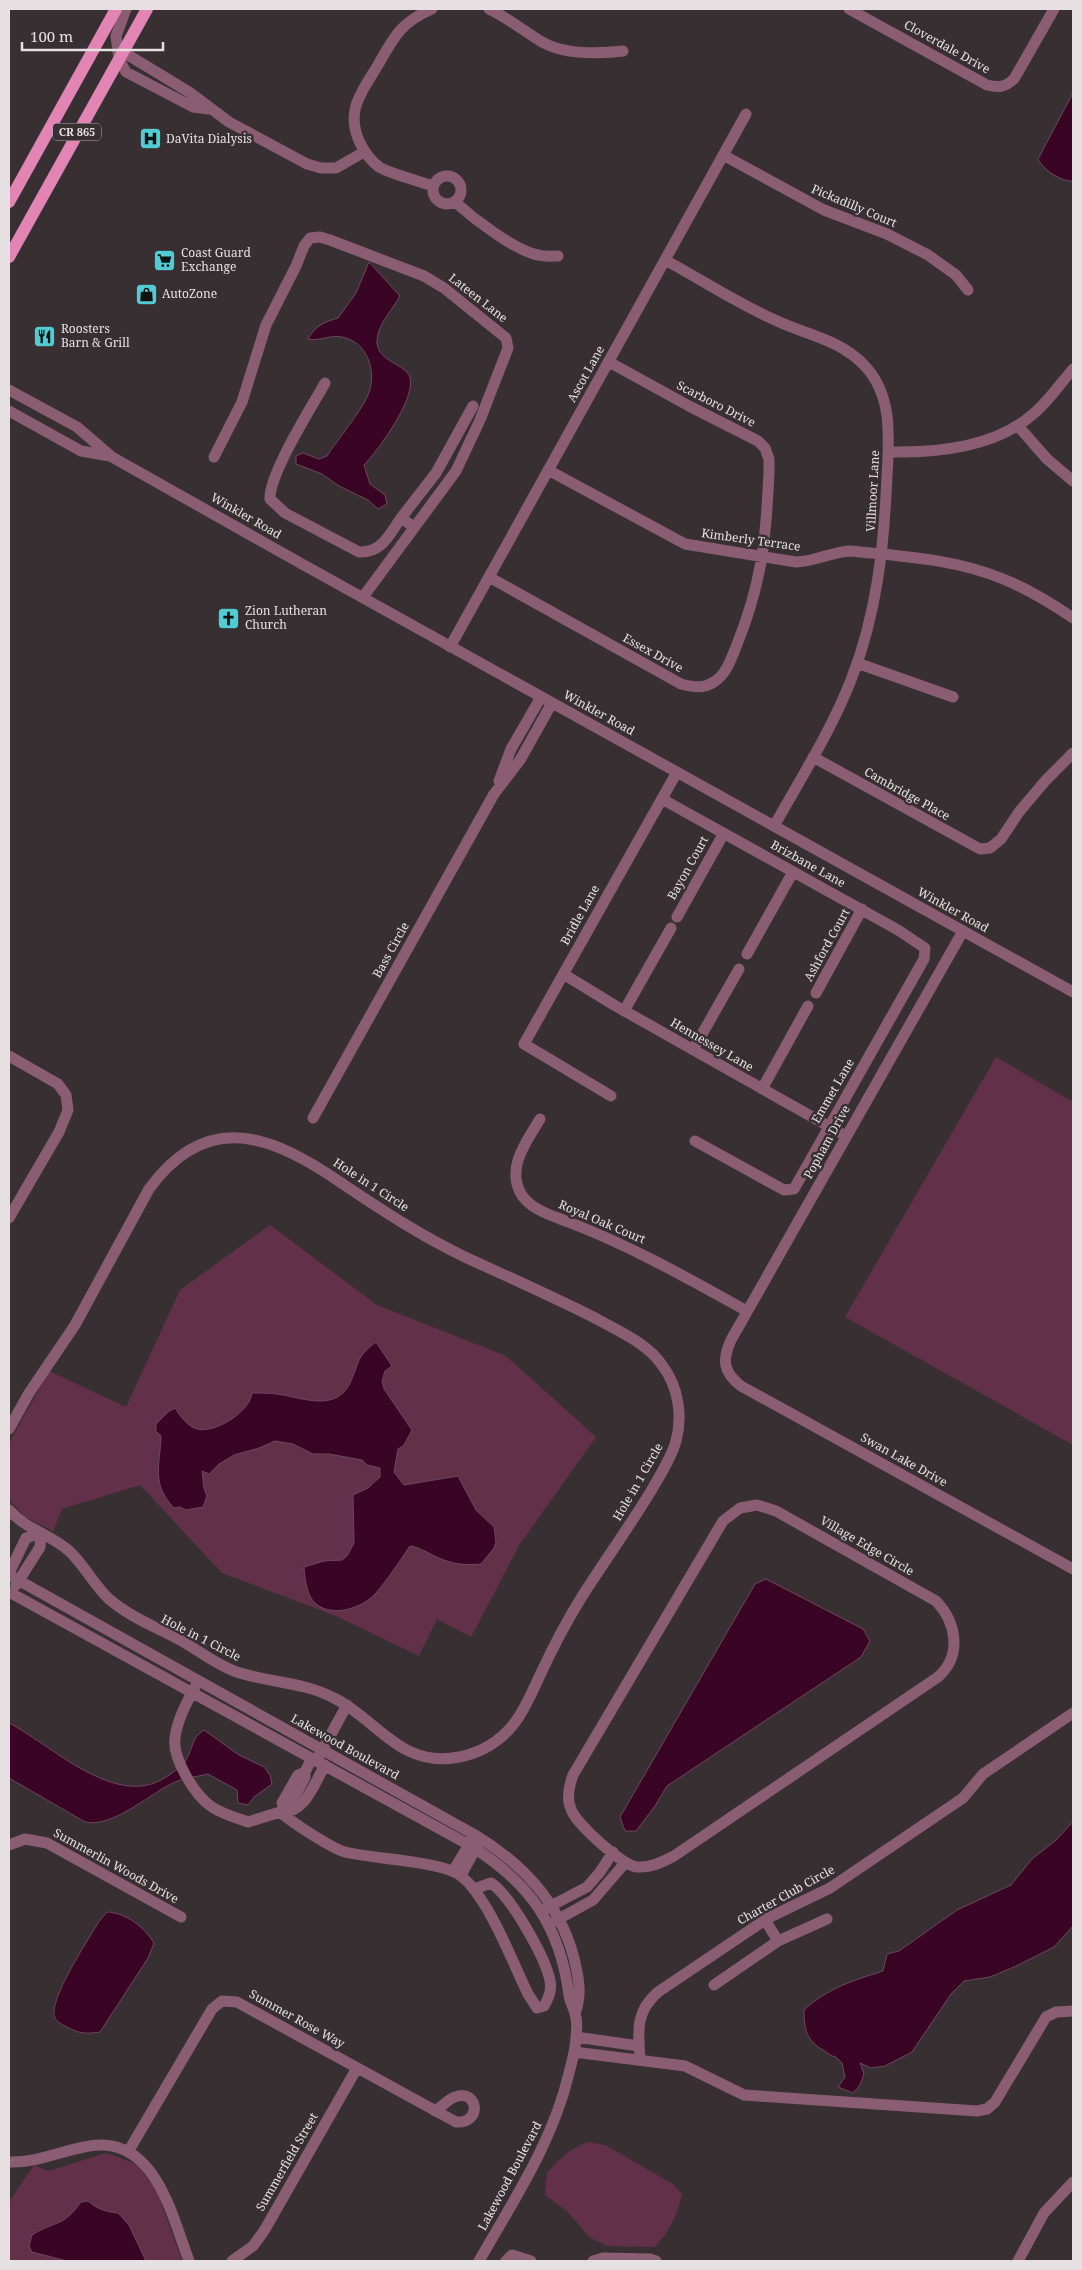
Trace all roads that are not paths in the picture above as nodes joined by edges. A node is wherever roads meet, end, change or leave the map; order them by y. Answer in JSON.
{"nodes":[{"id":1,"x":116,"y":9,"type":"edge"},
{"id":2,"x":126,"y":9,"type":"edge"},
{"id":3,"x":147,"y":9,"type":"edge"},
{"id":4,"x":429,"y":9,"type":"edge"},
{"id":5,"x":489,"y":9,"type":"edge"},
{"id":6,"x":849,"y":9,"type":"edge"},
{"id":7,"x":1054,"y":9,"type":"edge"},
{"id":8,"x":623,"y":51,"type":"dead end"},
{"id":9,"x":121,"y":56,"type":"junction"},
{"id":10,"x":746,"y":114,"type":"dead end"},
{"id":11,"x":364,"y":152,"type":"junction"},
{"id":12,"x":723,"y":155,"type":"junction"},
{"id":13,"x":433,"y":186,"type":"junction"},
{"id":14,"x":9,"y":202,"type":"edge"},
{"id":15,"x":455,"y":202,"type":"junction"},
{"id":16,"x":558,"y":256,"type":"dead end"},
{"id":17,"x":9,"y":257,"type":"edge"},
{"id":18,"x":666,"y":260,"type":"junction"},
{"id":19,"x":968,"y":290,"type":"dead end"},
{"id":20,"x":609,"y":362,"type":"junction"},
{"id":21,"x":1073,"y":369,"type":"edge"},
{"id":22,"x":325,"y":383,"type":"dead end"},
{"id":23,"x":9,"y":390,"type":"edge"},
{"id":24,"x":473,"y":406,"type":"dead end"},
{"id":25,"x":9,"y":411,"type":"edge"},
{"id":26,"x":1018,"y":426,"type":"junction"},
{"id":27,"x":888,"y":452,"type":"junction"},
{"id":28,"x":447,"y":455,"type":"junction"},
{"id":29,"x":112,"y":456,"type":"junction"},
{"id":30,"x":214,"y":457,"type":"dead end"},
{"id":31,"x":460,"y":464,"type":"junction"},
{"id":32,"x":548,"y":470,"type":"junction"},
{"id":33,"x":1073,"y":481,"type":"edge"},
{"id":34,"x":401,"y":518,"type":"junction"},
{"id":35,"x":414,"y":527,"type":"junction"},
{"id":36,"x":883,"y":554,"type":"junction"},
{"id":37,"x":764,"y":557,"type":"junction"},
{"id":38,"x":489,"y":577,"type":"junction"},
{"id":39,"x":363,"y":597,"type":"junction"},
{"id":40,"x":1073,"y":618,"type":"edge"},
{"id":41,"x":450,"y":647,"type":"junction"},
{"id":42,"x":857,"y":662,"type":"junction"},
{"id":43,"x":541,"y":697,"type":"junction"},
{"id":44,"x":953,"y":697,"type":"dead end"},
{"id":45,"x":552,"y":703,"type":"junction"},
{"id":46,"x":1073,"y":754,"type":"edge"},
{"id":47,"x":813,"y":758,"type":"junction"},
{"id":48,"x":677,"y":772,"type":"junction"},
{"id":49,"x":494,"y":794,"type":"junction"},
{"id":50,"x":662,"y":799,"type":"junction"},
{"id":51,"x":774,"y":826,"type":"junction"},
{"id":52,"x":724,"y":833,"type":"junction"},
{"id":53,"x":793,"y":872,"type":"junction"},
{"id":54,"x":862,"y":909,"type":"junction"},
{"id":55,"x":676,"y":917,"type":"dead end"},
{"id":56,"x":671,"y":928,"type":"dead end"},
{"id":57,"x":963,"y":931,"type":"junction"},
{"id":58,"x":747,"y":954,"type":"dead end"},
{"id":59,"x":921,"y":964,"type":"joint"},
{"id":60,"x":739,"y":969,"type":"dead end"},
{"id":61,"x":565,"y":975,"type":"junction"},
{"id":62,"x":1073,"y":992,"type":"edge"},
{"id":63,"x":816,"y":993,"type":"dead end"},
{"id":64,"x":808,"y":1006,"type":"dead end"},
{"id":65,"x":624,"y":1011,"type":"junction"},
{"id":66,"x":694,"y":1050,"type":"junction"},
{"id":67,"x":9,"y":1056,"type":"edge"},
{"id":68,"x":762,"y":1089,"type":"junction"},
{"id":69,"x":611,"y":1096,"type":"dead end"},
{"id":70,"x":313,"y":1118,"type":"dead end"},
{"id":71,"x":540,"y":1119,"type":"dead end"},
{"id":72,"x":829,"y":1127,"type":"junction"},
{"id":73,"x":846,"y":1136,"type":"junction"},
{"id":74,"x":695,"y":1141,"type":"dead end"},
{"id":75,"x":9,"y":1218,"type":"edge"},
{"id":76,"x":747,"y":1312,"type":"junction"},
{"id":77,"x":725,"y":1369,"type":"joint"},
{"id":78,"x":9,"y":1429,"type":"edge"},
{"id":79,"x":9,"y":1510,"type":"edge"},
{"id":80,"x":41,"y":1533,"type":"junction"},
{"id":81,"x":1073,"y":1569,"type":"edge"},
{"id":82,"x":12,"y":1576,"type":"edge"},
{"id":83,"x":10,"y":1592,"type":"edge"},
{"id":84,"x":199,"y":1682,"type":"junction"},
{"id":85,"x":193,"y":1692,"type":"junction"},
{"id":86,"x":347,"y":1705,"type":"junction"},
{"id":87,"x":1073,"y":1712,"type":"edge"},
{"id":88,"x":322,"y":1750,"type":"junction"},
{"id":89,"x":317,"y":1762,"type":"junction"},
{"id":90,"x":308,"y":1777,"type":"junction"},
{"id":91,"x":280,"y":1812,"type":"junction"},
{"id":92,"x":475,"y":1842,"type":"junction"},
{"id":93,"x":9,"y":1845,"type":"edge"},
{"id":94,"x":613,"y":1852,"type":"junction"},
{"id":95,"x":625,"y":1862,"type":"junction"},
{"id":96,"x":457,"y":1873,"type":"junction"},
{"id":97,"x":595,"y":1879,"type":"junction"},
{"id":98,"x":604,"y":1888,"type":"junction"},
{"id":99,"x":474,"y":1889,"type":"junction"},
{"id":100,"x":547,"y":1909,"type":"junction"},
{"id":101,"x":181,"y":1917,"type":"dead end"},
{"id":102,"x":827,"y":1919,"type":"dead end"},
{"id":103,"x":764,"y":1920,"type":"junction"},
{"id":104,"x":554,"y":1922,"type":"junction"},
{"id":105,"x":778,"y":1941,"type":"junction"},
{"id":106,"x":714,"y":1985,"type":"dead end"},
{"id":107,"x":1073,"y":2011,"type":"edge"},
{"id":108,"x":576,"y":2037,"type":"junction"},
{"id":109,"x":639,"y":2046,"type":"junction"},
{"id":110,"x":574,"y":2052,"type":"junction"},
{"id":111,"x":640,"y":2059,"type":"junction"},
{"id":112,"x":356,"y":2068,"type":"junction"},
{"id":113,"x":435,"y":2110,"type":"dead end"},
{"id":114,"x":128,"y":2152,"type":"junction"},
{"id":115,"x":9,"y":2162,"type":"edge"},
{"id":116,"x":1073,"y":2182,"type":"edge"},
{"id":117,"x":189,"y":2261,"type":"edge"},
{"id":118,"x":232,"y":2261,"type":"edge"},
{"id":119,"x":479,"y":2261,"type":"edge"},
{"id":120,"x":506,"y":2261,"type":"edge"},
{"id":121,"x":531,"y":2261,"type":"edge"},
{"id":122,"x":592,"y":2261,"type":"edge"},
{"id":123,"x":656,"y":2261,"type":"edge"},
{"id":124,"x":1018,"y":2261,"type":"edge"}],
"edges":[{"from":1,"to":14,"type":"main road","number":"CR 865"},
{"from":2,"to":9,"type":"street"},
{"from":3,"to":9,"type":"main road","number":"CR 865"},
{"from":4,"to":11,"type":"street"},
{"from":5,"to":8,"type":"street"},
{"from":6,"to":7,"type":"street","name":"Cloverdale Drive"},
{"from":9,"to":11,"type":"street"},
{"from":9,"to":17,"type":"main road","number":"CR 865"},
{"from":10,"to":12,"type":"street","name":"Ascot Lane"},
{"from":11,"to":13,"type":"street"},
{"from":12,"to":18,"type":"street","name":"Ascot Lane"},
{"from":12,"to":19,"type":"street","name":"Pickadilly Court"},
{"from":13,"to":15,"type":"street"},
{"from":13,"to":15,"type":"street"},
{"from":15,"to":16,"type":"street"},
{"from":18,"to":20,"type":"street","name":"Ascot Lane"},
{"from":18,"to":27,"type":"street","name":"Villmoor Lane"},
{"from":20,"to":32,"type":"street","name":"Ascot Lane"},
{"from":20,"to":37,"type":"street","name":"Scarboro Drive"},
{"from":21,"to":26,"type":"street"},
{"from":22,"to":34,"type":"street"},
{"from":23,"to":29,"type":"street","name":"Winkler Road"},
{"from":24,"to":28,"type":"street"},
{"from":25,"to":29,"type":"street","name":"Winkler Road"},
{"from":26,"to":27,"type":"street"},
{"from":26,"to":33,"type":"street"},
{"from":27,"to":36,"type":"street","name":"Villmoor Lane"},
{"from":28,"to":31,"type":"street"},
{"from":28,"to":34,"type":"street"},
{"from":29,"to":39,"type":"street","name":"Winkler Road"},
{"from":30,"to":31,"type":"street","name":"Lateen Lane"},
{"from":31,"to":35,"type":"street","name":"Lateen Lane"},
{"from":32,"to":37,"type":"street","name":"Kimberly Terrace"},
{"from":32,"to":38,"type":"street","name":"Ascot Lane"},
{"from":34,"to":35,"type":"street"},
{"from":35,"to":39,"type":"street","name":"Lateen Lane"},
{"from":36,"to":37,"type":"street","name":"Kimberly Terrace"},
{"from":36,"to":40,"type":"street","name":"Kimberly Terrace"},
{"from":36,"to":42,"type":"street","name":"Villmoor Lane"},
{"from":37,"to":38,"type":"street","name":"Essex Drive"},
{"from":38,"to":41,"type":"street","name":"Ascot Lane"},
{"from":39,"to":41,"type":"street","name":"Winkler Road"},
{"from":41,"to":43,"type":"street","name":"Winkler Road"},
{"from":42,"to":44,"type":"street"},
{"from":42,"to":47,"type":"street","name":"Villmoor Lane"},
{"from":43,"to":45,"type":"street","name":"Winkler Road"},
{"from":43,"to":49,"type":"street","name":"Bass Circle"},
{"from":45,"to":48,"type":"street","name":"Winkler Road"},
{"from":45,"to":49,"type":"street","name":"Bass Circle"},
{"from":46,"to":47,"type":"street","name":"Cambridge Place"},
{"from":47,"to":51,"type":"street","name":"Villmoor Lane"},
{"from":48,"to":50,"type":"street","name":"Bridle Lane"},
{"from":48,"to":51,"type":"street","name":"Winkler Road"},
{"from":49,"to":70,"type":"street","name":"Bass Circle"},
{"from":50,"to":52,"type":"street","name":"Brizbane Lane"},
{"from":50,"to":61,"type":"street","name":"Bridle Lane"},
{"from":51,"to":57,"type":"street","name":"Winkler Road"},
{"from":52,"to":53,"type":"street","name":"Brizbane Lane"},
{"from":52,"to":55,"type":"street","name":"Bayon Court"},
{"from":53,"to":54,"type":"street","name":"Brizbane Lane"},
{"from":53,"to":58,"type":"street"},
{"from":54,"to":59,"type":"street","name":"Brizbane Lane"},
{"from":54,"to":63,"type":"street","name":"Ashford Court"},
{"from":56,"to":65,"type":"street"},
{"from":57,"to":62,"type":"street","name":"Winkler Road"},
{"from":57,"to":73,"type":"street","name":"Popham Drive"},
{"from":59,"to":72,"type":"street","name":"Emmet Lane"},
{"from":60,"to":66,"type":"street"},
{"from":61,"to":65,"type":"street","name":"Hennessey Lane"},
{"from":61,"to":69,"type":"street","name":"Bridle Lane"},
{"from":64,"to":68,"type":"street"},
{"from":65,"to":66,"type":"street","name":"Hennessey Lane"},
{"from":66,"to":68,"type":"street","name":"Hennessey Lane"},
{"from":67,"to":75,"type":"street"},
{"from":68,"to":72,"type":"street","name":"Hennessey Lane"},
{"from":71,"to":76,"type":"street","name":"Royal Oak Court"},
{"from":72,"to":73,"type":"street","name":"Hennessey Lane"},
{"from":72,"to":74,"type":"street","name":"Emmet Lane"},
{"from":73,"to":76,"type":"street","name":"Popham Drive"},
{"from":76,"to":77,"type":"street","name":"Popham Drive"},
{"from":77,"to":81,"type":"street","name":"Swan Lake Drive"},
{"from":78,"to":86,"type":"street","name":"Hole in 1 Circle"},
{"from":79,"to":80,"type":"street","name":"Hole in 1 Circle"},
{"from":80,"to":82,"type":"street"},
{"from":80,"to":86,"type":"street","name":"Hole in 1 Circle"},
{"from":82,"to":83,"type":"street"},
{"from":82,"to":84,"type":"street","name":"Lakewood Boulevard"},
{"from":83,"to":85,"type":"street","name":"Lakewood Boulevard"},
{"from":84,"to":85,"type":"street"},
{"from":84,"to":88,"type":"street","name":"Lakewood Boulevard"},
{"from":85,"to":89,"type":"street","name":"Lakewood Boulevard"},
{"from":85,"to":91,"type":"street"},
{"from":86,"to":88,"type":"street"},
{"from":87,"to":103,"type":"street","name":"Charter Club Circle"},
{"from":88,"to":89,"type":"street"},
{"from":88,"to":92,"type":"street","name":"Lakewood Boulevard"},
{"from":89,"to":90,"type":"street"},
{"from":89,"to":92,"type":"street","name":"Lakewood Boulevard"},
{"from":90,"to":91,"type":"street"},
{"from":90,"to":91,"type":"street"},
{"from":91,"to":96,"type":"street"},
{"from":92,"to":96,"type":"street"},
{"from":92,"to":100,"type":"street","name":"Lakewood Boulevard"},
{"from":93,"to":101,"type":"street","name":"Summerlin Woods Drive"},
{"from":94,"to":95,"type":"street","name":"Village Edge Circle"},
{"from":94,"to":95,"type":"street","name":"Village Edge Circle"},
{"from":94,"to":97,"type":"street"},
{"from":95,"to":98,"type":"street"},
{"from":96,"to":99,"type":"street"},
{"from":97,"to":98,"type":"street"},
{"from":97,"to":100,"type":"street"},
{"from":98,"to":104,"type":"street"},
{"from":99,"to":99,"type":"street"},
{"from":100,"to":104,"type":"street","name":"Lakewood Boulevard"},
{"from":102,"to":105,"type":"street"},
{"from":103,"to":105,"type":"street"},
{"from":103,"to":109,"type":"street","name":"Charter Club Circle"},
{"from":104,"to":108,"type":"street","name":"Lakewood Boulevard"},
{"from":105,"to":106,"type":"street"},
{"from":107,"to":111,"type":"street"},
{"from":108,"to":109,"type":"street"},
{"from":108,"to":110,"type":"street","name":"Lakewood Boulevard"},
{"from":109,"to":111,"type":"street","name":"Charter Club Circle"},
{"from":110,"to":111,"type":"street"},
{"from":110,"to":119,"type":"street","name":"Lakewood Boulevard"},
{"from":112,"to":113,"type":"street","name":"Summer Rose Way"},
{"from":112,"to":114,"type":"street","name":"Summer Rose Way"},
{"from":112,"to":118,"type":"street","name":"Summerfield Street"},
{"from":114,"to":115,"type":"street"},
{"from":114,"to":117,"type":"street"},
{"from":116,"to":124,"type":"street"},
{"from":120,"to":121,"type":"street"},
{"from":122,"to":123,"type":"street"}]}
